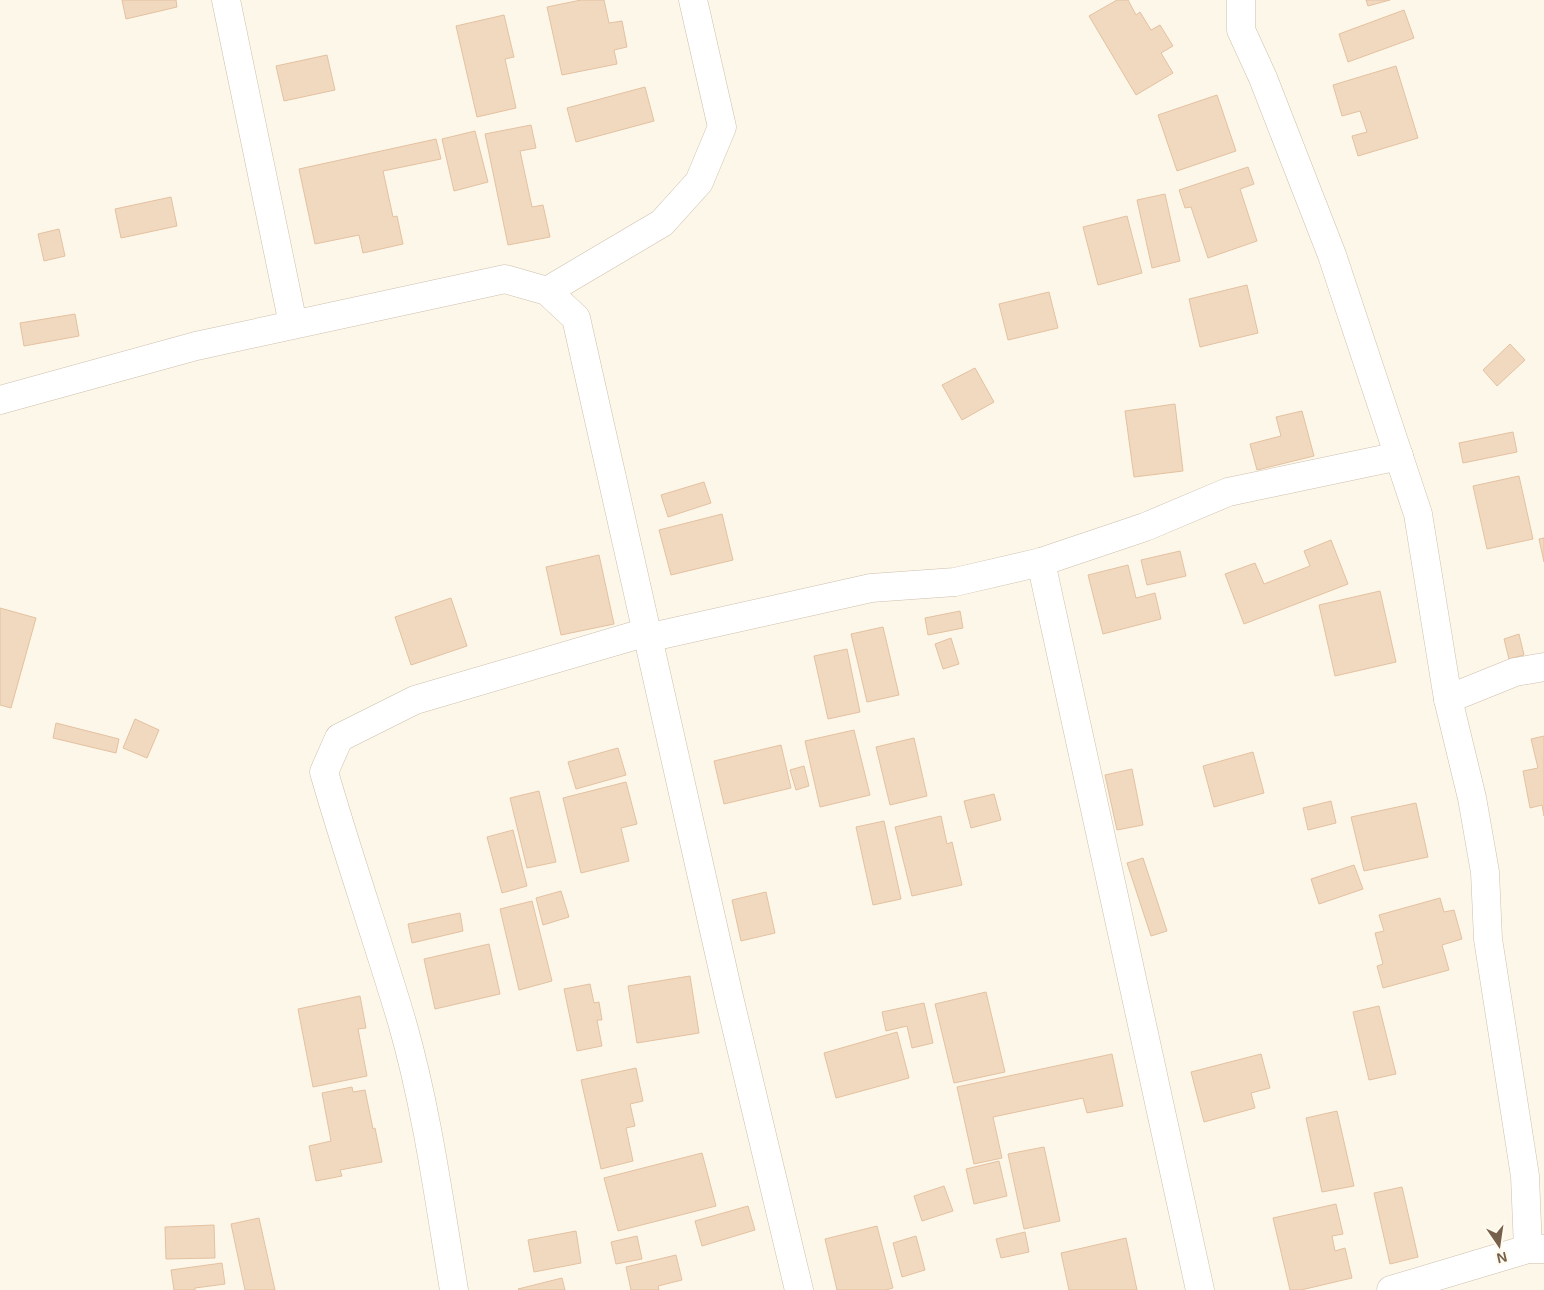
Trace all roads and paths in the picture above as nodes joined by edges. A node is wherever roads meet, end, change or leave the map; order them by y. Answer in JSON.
{"nodes":[{"id":1,"x":226,"y":0,"type":"edge"},
{"id":2,"x":693,"y":0,"type":"edge"},
{"id":3,"x":1241,"y":0,"type":"edge"},
{"id":4,"x":547,"y":291,"type":"junction"},
{"id":5,"x":293,"y":324,"type":"junction"},
{"id":6,"x":0,"y":400,"type":"edge"},
{"id":7,"x":1398,"y":456,"type":"junction"},
{"id":8,"x":1041,"y":562,"type":"junction"},
{"id":9,"x":647,"y":635,"type":"junction"},
{"id":10,"x":1544,"y":668,"type":"edge"},
{"id":11,"x":1448,"y":699,"type":"junction"},
{"id":12,"x":1536,"y":1249,"type":"edge"},
{"id":13,"x":454,"y":1290,"type":"edge"},
{"id":14,"x":799,"y":1290,"type":"edge"},
{"id":15,"x":1200,"y":1290,"type":"edge"},
{"id":16,"x":1391,"y":1290,"type":"edge"}],
"edges":[{"from":1,"to":5,"type":"street"},
{"from":2,"to":4,"type":"street"},
{"from":3,"to":7,"type":"street"},
{"from":4,"to":5,"type":"street"},
{"from":4,"to":9,"type":"street"},
{"from":5,"to":6,"type":"street"},
{"from":7,"to":8,"type":"street"},
{"from":7,"to":11,"type":"street"},
{"from":8,"to":9,"type":"street"},
{"from":8,"to":15,"type":"street"},
{"from":9,"to":13,"type":"street"},
{"from":9,"to":14,"type":"street"},
{"from":10,"to":11,"type":"street"},
{"from":11,"to":12,"type":"street"},
{"from":12,"to":16,"type":"street"}]}
